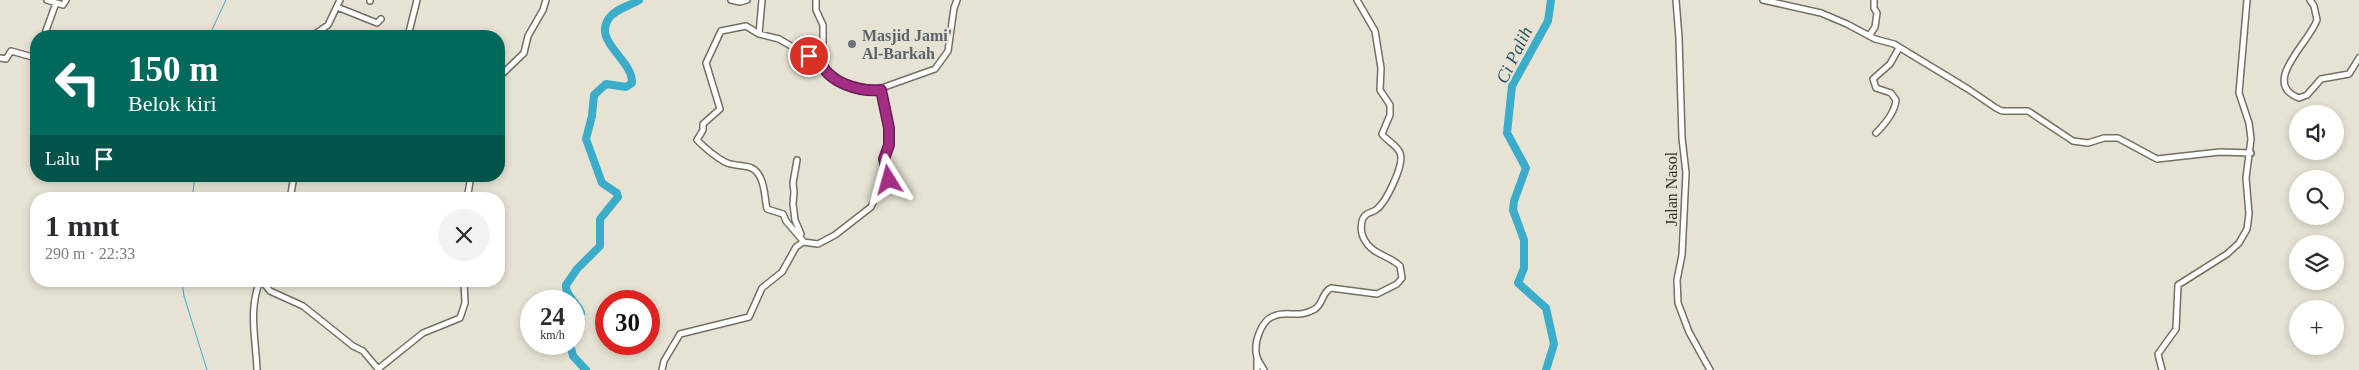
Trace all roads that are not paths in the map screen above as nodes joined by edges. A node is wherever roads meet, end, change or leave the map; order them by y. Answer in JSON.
{"nodes":[{"id":1,"x":48,"y":0,"type":"edge"},
{"id":2,"x":66,"y":0,"type":"edge"},
{"id":3,"x":340,"y":0,"type":"edge"},
{"id":4,"x":417,"y":0,"type":"edge"},
{"id":5,"x":546,"y":0,"type":"edge"},
{"id":6,"x":731,"y":0,"type":"edge"},
{"id":7,"x":747,"y":0,"type":"edge"},
{"id":8,"x":762,"y":0,"type":"edge"},
{"id":9,"x":816,"y":0,"type":"edge"},
{"id":10,"x":958,"y":0,"type":"edge"},
{"id":11,"x":1357,"y":0,"type":"edge"},
{"id":12,"x":1676,"y":0,"type":"edge"},
{"id":13,"x":1764,"y":0,"type":"edge"},
{"id":14,"x":1874,"y":0,"type":"edge"},
{"id":15,"x":2246,"y":0,"type":"edge"},
{"id":16,"x":2310,"y":0,"type":"edge"},
{"id":17,"x":56,"y":3,"type":"junction"},
{"id":18,"x":337,"y":7,"type":"junction"},
{"id":19,"x":381,"y":19,"type":"dead end"},
{"id":20,"x":46,"y":30,"type":"edge"},
{"id":21,"x":321,"y":30,"type":"edge"},
{"id":22,"x":410,"y":30,"type":"edge"},
{"id":23,"x":759,"y":34,"type":"junction"},
{"id":24,"x":1869,"y":36,"type":"junction"},
{"id":25,"x":1899,"y":48,"type":"junction"},
{"id":26,"x":30,"y":56,"type":"edge"},
{"id":27,"x":0,"y":58,"type":"edge"},
{"id":28,"x":2359,"y":58,"type":"edge"},
{"id":29,"x":820,"y":60,"type":"junction"},
{"id":30,"x":505,"y":71,"type":"edge"},
{"id":31,"x":881,"y":90,"type":"junction"},
{"id":32,"x":1876,"y":133,"type":"dead end"},
{"id":33,"x":2251,"y":154,"type":"junction"},
{"id":34,"x":797,"y":160,"type":"dead end"},
{"id":35,"x":804,"y":242,"type":"junction"},
{"id":36,"x":259,"y":287,"type":"edge"},
{"id":37,"x":267,"y":287,"type":"edge"},
{"id":38,"x":464,"y":287,"type":"edge"},
{"id":39,"x":1258,"y":359,"type":"junction"},
{"id":40,"x":378,"y":369,"type":"edge"},
{"id":41,"x":257,"y":370,"type":"edge"},
{"id":42,"x":662,"y":370,"type":"edge"},
{"id":43,"x":1257,"y":370,"type":"edge"},
{"id":44,"x":1264,"y":370,"type":"edge"},
{"id":45,"x":1710,"y":370,"type":"edge"},
{"id":46,"x":2162,"y":370,"type":"edge"}],
"edges":[{"from":1,"to":17,"type":"street"},
{"from":2,"to":17,"type":"street"},
{"from":3,"to":18,"type":"street"},
{"from":4,"to":22,"type":"street"},
{"from":5,"to":30,"type":"street"},
{"from":6,"to":7,"type":"street"},
{"from":8,"to":23,"type":"street"},
{"from":9,"to":29,"type":"street"},
{"from":10,"to":31,"type":"street"},
{"from":11,"to":39,"type":"street"},
{"from":12,"to":45,"type":"street","name":"Jalan Nasol"},
{"from":13,"to":24,"type":"street"},
{"from":14,"to":24,"type":"street"},
{"from":15,"to":33,"type":"street"},
{"from":16,"to":28,"type":"street"},
{"from":17,"to":20,"type":"street"},
{"from":18,"to":19,"type":"street"},
{"from":18,"to":21,"type":"street"},
{"from":23,"to":29,"type":"street"},
{"from":23,"to":35,"type":"street"},
{"from":24,"to":25,"type":"street"},
{"from":25,"to":32,"type":"street"},
{"from":25,"to":33,"type":"street"},
{"from":26,"to":27,"type":"street"},
{"from":29,"to":31,"type":"street"},
{"from":31,"to":35,"type":"street"},
{"from":33,"to":46,"type":"street"},
{"from":34,"to":35,"type":"street"},
{"from":35,"to":42,"type":"street"},
{"from":36,"to":41,"type":"street"},
{"from":37,"to":40,"type":"street"},
{"from":38,"to":40,"type":"street"},
{"from":39,"to":43,"type":"street"},
{"from":39,"to":44,"type":"street"}]}
